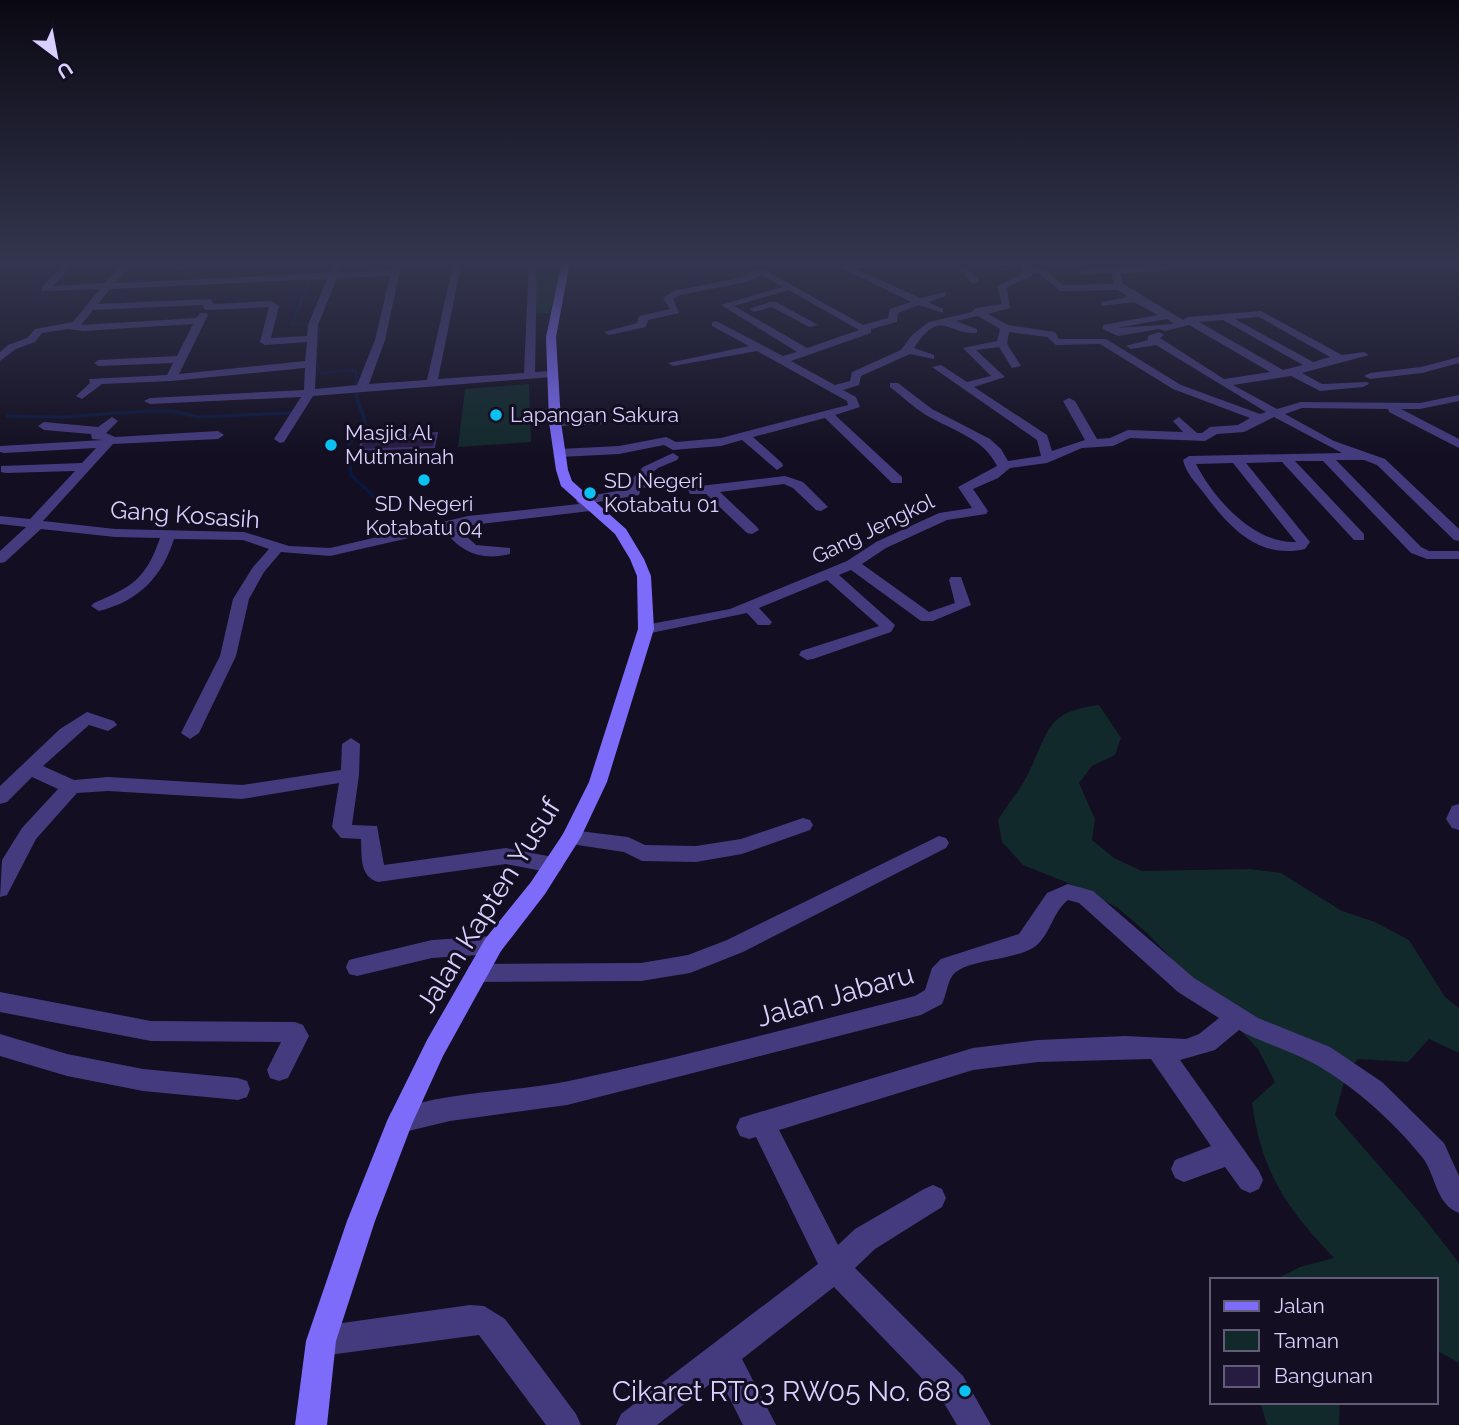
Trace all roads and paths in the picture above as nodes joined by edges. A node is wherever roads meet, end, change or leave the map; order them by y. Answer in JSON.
{"nodes":[{"id":1,"x":62,"y":328,"type":"edge"},
{"id":2,"x":196,"y":328,"type":"edge"},
{"id":3,"x":269,"y":328,"type":"edge"},
{"id":4,"x":313,"y":328,"type":"edge"},
{"id":5,"x":383,"y":328,"type":"edge"},
{"id":6,"x":444,"y":328,"type":"edge"},
{"id":7,"x":531,"y":328,"type":"edge"},
{"id":8,"x":553,"y":328,"type":"edge"},
{"id":9,"x":630,"y":328,"type":"edge"},
{"id":10,"x":723,"y":328,"type":"edge"},
{"id":11,"x":752,"y":328,"type":"edge"},
{"id":12,"x":760,"y":328,"type":"edge"},
{"id":13,"x":806,"y":328,"type":"edge"},
{"id":14,"x":862,"y":328,"type":"edge"},
{"id":15,"x":927,"y":328,"type":"edge"},
{"id":16,"x":966,"y":328,"type":"edge"},
{"id":17,"x":1005,"y":328,"type":"joint"},
{"id":18,"x":1108,"y":328,"type":"edge"},
{"id":19,"x":1163,"y":328,"type":"edge"},
{"id":20,"x":1197,"y":328,"type":"edge"},
{"id":21,"x":1200,"y":328,"type":"edge"},
{"id":22,"x":1243,"y":328,"type":"edge"},
{"id":23,"x":1285,"y":328,"type":"edge"},
{"id":24,"x":973,"y":331,"type":"dead end"},
{"id":25,"x":609,"y":332,"type":"dead end"},
{"id":26,"x":733,"y":332,"type":"junction"},
{"id":27,"x":773,"y":335,"type":"junction"},
{"id":28,"x":312,"y":339,"type":"junction"},
{"id":29,"x":1159,"y":339,"type":"junction"},
{"id":30,"x":1002,"y":344,"type":"junction"},
{"id":31,"x":1131,"y":346,"type":"dead end"},
{"id":32,"x":757,"y":348,"type":"junction"},
{"id":33,"x":905,"y":349,"type":"junction"},
{"id":34,"x":807,"y":353,"type":"junction"},
{"id":35,"x":1364,"y":355,"type":"dead end"},
{"id":36,"x":0,"y":358,"type":"edge"},
{"id":37,"x":180,"y":359,"type":"junction"},
{"id":38,"x":1341,"y":359,"type":"junction"},
{"id":39,"x":1459,"y":360,"type":"edge"},
{"id":40,"x":780,"y":361,"type":"junction"},
{"id":41,"x":99,"y":363,"type":"dead end"},
{"id":42,"x":673,"y":363,"type":"dead end"},
{"id":43,"x":309,"y":364,"type":"junction"},
{"id":44,"x":1311,"y":365,"type":"junction"},
{"id":45,"x":1016,"y":366,"type":"dead end"},
{"id":46,"x":1287,"y":373,"type":"junction"},
{"id":47,"x":552,"y":374,"type":"junction"},
{"id":48,"x":529,"y":376,"type":"junction"},
{"id":49,"x":167,"y":378,"type":"junction"},
{"id":50,"x":1228,"y":382,"type":"junction"},
{"id":51,"x":432,"y":383,"type":"junction"},
{"id":52,"x":894,"y":385,"type":"dead end"},
{"id":53,"x":962,"y":386,"type":"junction"},
{"id":54,"x":357,"y":388,"type":"junction"},
{"id":55,"x":834,"y":389,"type":"junction"},
{"id":56,"x":309,"y":393,"type":"junction"},
{"id":57,"x":82,"y":396,"type":"dead end"},
{"id":58,"x":1459,"y":398,"type":"edge"},
{"id":59,"x":1069,"y":401,"type":"dead end"},
{"id":60,"x":1388,"y":405,"type":"junction"},
{"id":61,"x":1269,"y":413,"type":"junction"},
{"id":62,"x":828,"y":415,"type":"junction"},
{"id":63,"x":112,"y":421,"type":"dead end"},
{"id":64,"x":604,"y":421,"type":"dead end"},
{"id":65,"x":1178,"y":421,"type":"dead end"},
{"id":66,"x":555,"y":422,"type":"junction"},
{"id":67,"x":44,"y":426,"type":"dead end"},
{"id":68,"x":218,"y":435,"type":"dead end"},
{"id":69,"x":744,"y":436,"type":"junction"},
{"id":70,"x":1194,"y":436,"type":"junction"},
{"id":71,"x":105,"y":439,"type":"junction"},
{"id":72,"x":280,"y":439,"type":"dead end"},
{"id":73,"x":1093,"y":443,"type":"junction"},
{"id":74,"x":1459,"y":443,"type":"edge"},
{"id":75,"x":4,"y":449,"type":"dead end"},
{"id":76,"x":560,"y":453,"type":"junction"},
{"id":77,"x":1360,"y":456,"type":"junction"},
{"id":78,"x":673,"y":457,"type":"dead end"},
{"id":79,"x":1047,"y":457,"type":"junction"},
{"id":80,"x":1333,"y":457,"type":"junction"},
{"id":81,"x":1286,"y":458,"type":"junction"},
{"id":82,"x":1237,"y":459,"type":"junction"},
{"id":83,"x":777,"y":466,"type":"dead end"},
{"id":84,"x":88,"y":467,"type":"junction"},
{"id":85,"x":1003,"y":467,"type":"junction"},
{"id":86,"x":6,"y":469,"type":"dead end"},
{"id":87,"x":897,"y":480,"type":"dead end"},
{"id":88,"x":634,"y":485,"type":"junction"},
{"id":89,"x":709,"y":489,"type":"junction"},
{"id":90,"x":587,"y":504,"type":"junction"},
{"id":91,"x":821,"y":507,"type":"dead end"},
{"id":92,"x":0,"y":520,"type":"edge"},
{"id":93,"x":35,"y":524,"type":"junction"},
{"id":94,"x":447,"y":524,"type":"junction"},
{"id":95,"x":752,"y":530,"type":"dead end"},
{"id":96,"x":168,"y":534,"type":"junction"},
{"id":97,"x":1359,"y":537,"type":"dead end"},
{"id":98,"x":1459,"y":537,"type":"edge"},
{"id":99,"x":278,"y":547,"type":"junction"},
{"id":100,"x":505,"y":551,"type":"dead end"},
{"id":101,"x":1459,"y":555,"type":"edge"},
{"id":102,"x":0,"y":559,"type":"edge"},
{"id":103,"x":852,"y":564,"type":"junction"},
{"id":104,"x":829,"y":574,"type":"junction"},
{"id":105,"x":956,"y":579,"type":"dead end"},
{"id":106,"x":99,"y":606,"type":"dead end"},
{"id":107,"x":750,"y":607,"type":"junction"},
{"id":108,"x":764,"y":622,"type":"dead end"},
{"id":109,"x":646,"y":629,"type":"junction"},
{"id":110,"x":807,"y":655,"type":"dead end"},
{"id":111,"x":108,"y":725,"type":"dead end"},
{"id":112,"x":190,"y":733,"type":"dead end"},
{"id":113,"x":351,"y":744,"type":"dead end"},
{"id":114,"x":30,"y":768,"type":"junction"},
{"id":115,"x":350,"y":775,"type":"junction"},
{"id":116,"x":72,"y":787,"type":"junction"},
{"id":117,"x":0,"y":797,"type":"edge"},
{"id":118,"x":1459,"y":811,"type":"edge"},
{"id":119,"x":1459,"y":823,"type":"edge"},
{"id":120,"x":803,"y":825,"type":"dead end"},
{"id":121,"x":570,"y":837,"type":"junction"},
{"id":122,"x":939,"y":843,"type":"dead end"},
{"id":123,"x":553,"y":865,"type":"junction"},
{"id":124,"x":0,"y":889,"type":"edge"},
{"id":125,"x":493,"y":945,"type":"junction"},
{"id":126,"x":358,"y":967,"type":"dead end"},
{"id":127,"x":477,"y":973,"type":"junction"},
{"id":128,"x":0,"y":1002,"type":"edge"},
{"id":129,"x":1237,"y":1018,"type":"junction"},
{"id":130,"x":0,"y":1045,"type":"edge"},
{"id":131,"x":1159,"y":1051,"type":"junction"},
{"id":132,"x":279,"y":1070,"type":"dead end"},
{"id":133,"x":238,"y":1089,"type":"dead end"},
{"id":134,"x":400,"y":1121,"type":"junction"},
{"id":135,"x":1230,"y":1152,"type":"junction"},
{"id":136,"x":1184,"y":1169,"type":"dead end"},
{"id":137,"x":1250,"y":1180,"type":"dead end"},
{"id":138,"x":933,"y":1198,"type":"dead end"},
{"id":139,"x":1459,"y":1200,"type":"edge"},
{"id":140,"x":835,"y":1268,"type":"junction"},
{"id":141,"x":321,"y":1341,"type":"junction"},
{"id":142,"x":723,"y":1355,"type":"junction"},
{"id":143,"x":311,"y":1425,"type":"edge"},
{"id":144,"x":565,"y":1425,"type":"edge"},
{"id":145,"x":632,"y":1425,"type":"edge"},
{"id":146,"x":760,"y":1425,"type":"edge"},
{"id":147,"x":975,"y":1425,"type":"edge"}],
"edges":[{"from":1,"to":36,"type":"street"},
{"from":2,"to":37,"type":"street"},
{"from":3,"to":28,"type":"street"},
{"from":4,"to":28,"type":"street"},
{"from":5,"to":54,"type":"street"},
{"from":6,"to":51,"type":"street"},
{"from":7,"to":48,"type":"street"},
{"from":8,"to":47,"type":"main road","name":"Jalan Kapten Yusuf"},
{"from":9,"to":25,"type":"street"},
{"from":10,"to":26,"type":"street"},
{"from":11,"to":26,"type":"street"},
{"from":12,"to":27,"type":"street"},
{"from":13,"to":27,"type":"street"},
{"from":14,"to":34,"type":"street"},
{"from":15,"to":33,"type":"street"},
{"from":16,"to":24,"type":"street"},
{"from":17,"to":30,"type":"street"},
{"from":17,"to":61,"type":"street"},
{"from":18,"to":19,"type":"street"},
{"from":20,"to":29,"type":"street"},
{"from":21,"to":46,"type":"street"},
{"from":22,"to":44,"type":"street"},
{"from":23,"to":38,"type":"street"},
{"from":26,"to":32,"type":"street"},
{"from":27,"to":34,"type":"street"},
{"from":28,"to":43,"type":"street"},
{"from":29,"to":31,"type":"street"},
{"from":29,"to":50,"type":"street"},
{"from":30,"to":45,"type":"street"},
{"from":30,"to":53,"type":"street"},
{"from":32,"to":40,"type":"street"},
{"from":32,"to":42,"type":"street"},
{"from":33,"to":53,"type":"street"},
{"from":33,"to":55,"type":"street"},
{"from":34,"to":40,"type":"street"},
{"from":35,"to":38,"type":"street"},
{"from":37,"to":41,"type":"street"},
{"from":37,"to":49,"type":"street"},
{"from":38,"to":44,"type":"street"},
{"from":39,"to":46,"type":"street"},
{"from":40,"to":55,"type":"street"},
{"from":43,"to":49,"type":"street"},
{"from":43,"to":56,"type":"street"},
{"from":44,"to":46,"type":"street"},
{"from":46,"to":50,"type":"street"},
{"from":47,"to":48,"type":"street"},
{"from":47,"to":66,"type":"main road","name":"Jalan Kapten Yusuf"},
{"from":48,"to":51,"type":"street"},
{"from":49,"to":56,"type":"street"},
{"from":49,"to":57,"type":"street"},
{"from":50,"to":61,"type":"street"},
{"from":51,"to":54,"type":"street"},
{"from":52,"to":85,"type":"street"},
{"from":53,"to":79,"type":"street"},
{"from":54,"to":56,"type":"street"},
{"from":55,"to":62,"type":"street"},
{"from":56,"to":72,"type":"street"},
{"from":58,"to":60,"type":"street","name":"Gang Jengkol"},
{"from":59,"to":73,"type":"street"},
{"from":60,"to":61,"type":"street","name":"Gang Jengkol"},
{"from":60,"to":74,"type":"street"},
{"from":61,"to":70,"type":"street","name":"Gang Jengkol"},
{"from":61,"to":77,"type":"street"},
{"from":61,"to":80,"type":"street"},
{"from":62,"to":69,"type":"street"},
{"from":62,"to":87,"type":"street"},
{"from":63,"to":71,"type":"street"},
{"from":64,"to":66,"type":"street"},
{"from":65,"to":70,"type":"street"},
{"from":66,"to":76,"type":"main road","name":"Jalan Kapten Yusuf"},
{"from":67,"to":71,"type":"street"},
{"from":68,"to":71,"type":"street"},
{"from":69,"to":76,"type":"street"},
{"from":69,"to":83,"type":"street"},
{"from":70,"to":73,"type":"street","name":"Gang Jengkol"},
{"from":71,"to":75,"type":"street"},
{"from":71,"to":84,"type":"street"},
{"from":73,"to":79,"type":"street","name":"Gang Jengkol"},
{"from":76,"to":90,"type":"main road","name":"Jalan Kapten Yusuf"},
{"from":77,"to":80,"type":"street"},
{"from":77,"to":98,"type":"street"},
{"from":78,"to":88,"type":"street"},
{"from":79,"to":85,"type":"street","name":"Gang Jengkol"},
{"from":80,"to":81,"type":"street"},
{"from":80,"to":101,"type":"street"},
{"from":81,"to":82,"type":"street"},
{"from":81,"to":97,"type":"street"},
{"from":82,"to":82,"type":"street"},
{"from":84,"to":86,"type":"street"},
{"from":84,"to":93,"type":"street"},
{"from":85,"to":103,"type":"street","name":"Gang Jengkol"},
{"from":88,"to":89,"type":"street"},
{"from":88,"to":90,"type":"street","name":"Gang Kosasih"},
{"from":89,"to":91,"type":"street"},
{"from":89,"to":95,"type":"street"},
{"from":90,"to":94,"type":"street","name":"Gang Kosasih"},
{"from":90,"to":109,"type":"main road","name":"Jalan Kapten Yusuf"},
{"from":92,"to":93,"type":"street","name":"Gang Kosasih"},
{"from":93,"to":96,"type":"street","name":"Gang Kosasih"},
{"from":93,"to":102,"type":"street"},
{"from":94,"to":99,"type":"street","name":"Gang Kosasih"},
{"from":94,"to":100,"type":"street"},
{"from":96,"to":99,"type":"street","name":"Gang Kosasih"},
{"from":96,"to":106,"type":"street"},
{"from":99,"to":112,"type":"street"},
{"from":103,"to":104,"type":"street","name":"Gang Jengkol"},
{"from":103,"to":105,"type":"street"},
{"from":104,"to":107,"type":"street","name":"Gang Jengkol"},
{"from":104,"to":110,"type":"street"},
{"from":107,"to":108,"type":"street"},
{"from":107,"to":109,"type":"street","name":"Gang Jengkol"},
{"from":109,"to":121,"type":"main road","name":"Jalan Kapten Yusuf"},
{"from":111,"to":114,"type":"street"},
{"from":113,"to":115,"type":"street"},
{"from":114,"to":116,"type":"street"},
{"from":114,"to":117,"type":"street"},
{"from":115,"to":116,"type":"street"},
{"from":115,"to":123,"type":"street"},
{"from":116,"to":124,"type":"street"},
{"from":118,"to":119,"type":"street"},
{"from":120,"to":121,"type":"street"},
{"from":121,"to":123,"type":"main road","name":"Jalan Kapten Yusuf"},
{"from":122,"to":127,"type":"street"},
{"from":123,"to":125,"type":"main road","name":"Jalan Kapten Yusuf"},
{"from":125,"to":126,"type":"street"},
{"from":125,"to":127,"type":"main road","name":"Jalan Kapten Yusuf"},
{"from":127,"to":134,"type":"main road","name":"Jalan Kapten Yusuf"},
{"from":128,"to":132,"type":"street"},
{"from":129,"to":131,"type":"street"},
{"from":129,"to":134,"type":"street","name":"Jalan Jabaru"},
{"from":129,"to":139,"type":"street","name":"Jalan Jabaru"},
{"from":130,"to":133,"type":"street"},
{"from":131,"to":135,"type":"street"},
{"from":131,"to":140,"type":"street"},
{"from":134,"to":141,"type":"main road","name":"Jalan Kapten Yusuf"},
{"from":135,"to":136,"type":"street"},
{"from":135,"to":137,"type":"street"},
{"from":138,"to":140,"type":"street"},
{"from":140,"to":142,"type":"street"},
{"from":140,"to":147,"type":"street"},
{"from":141,"to":143,"type":"main road","name":"Jalan Kapten Yusuf"},
{"from":141,"to":144,"type":"street"},
{"from":142,"to":145,"type":"street"},
{"from":142,"to":146,"type":"street"}]}
